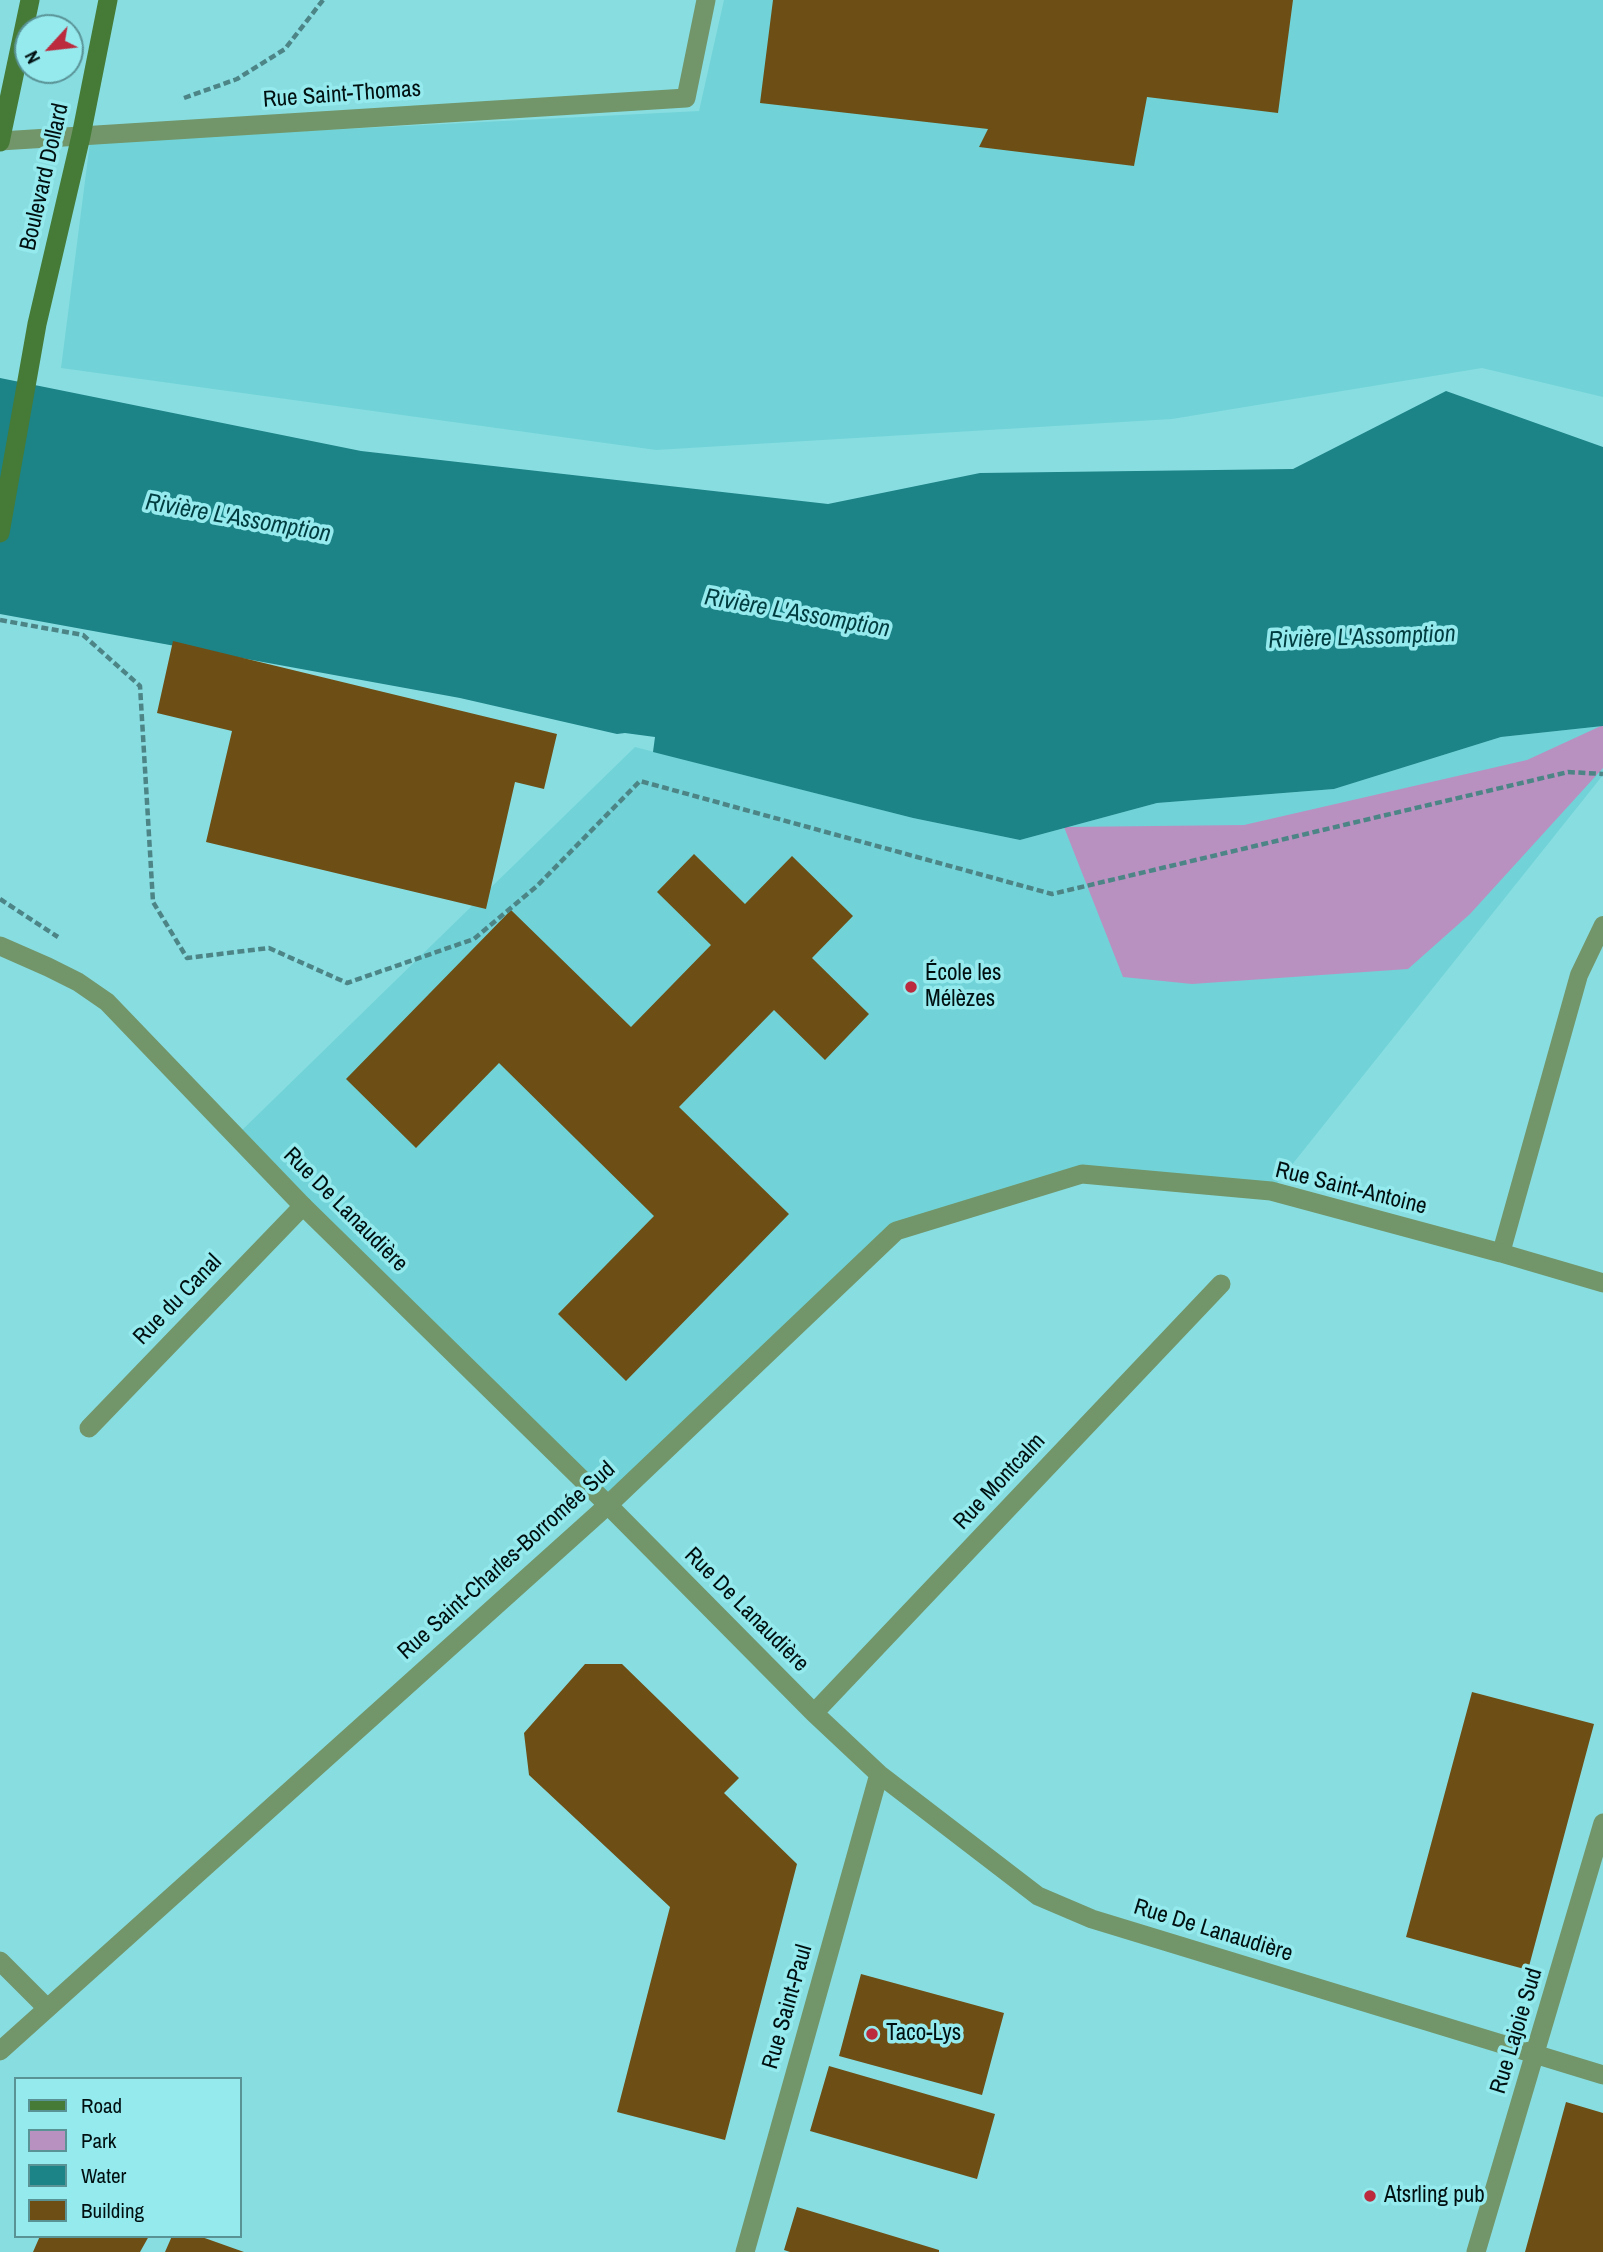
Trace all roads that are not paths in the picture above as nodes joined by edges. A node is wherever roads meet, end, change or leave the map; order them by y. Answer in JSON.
{"nodes":[{"id":1,"x":30,"y":0,"type":"edge"},
{"id":2,"x":108,"y":0,"type":"edge"},
{"id":3,"x":706,"y":0,"type":"edge"},
{"id":4,"x":81,"y":136,"type":"junction"},
{"id":5,"x":0,"y":142,"type":"edge"},
{"id":6,"x":0,"y":533,"type":"edge"},
{"id":7,"x":1603,"y":925,"type":"edge"},
{"id":8,"x":0,"y":946,"type":"edge"},
{"id":9,"x":1082,"y":1174,"type":"joint"},
{"id":10,"x":303,"y":1206,"type":"junction"},
{"id":11,"x":1501,"y":1253,"type":"junction"},
{"id":12,"x":1603,"y":1283,"type":"edge"},
{"id":13,"x":1221,"y":1284,"type":"dead end"},
{"id":14,"x":89,"y":1428,"type":"dead end"},
{"id":15,"x":608,"y":1505,"type":"junction"},
{"id":16,"x":814,"y":1713,"type":"junction"},
{"id":17,"x":879,"y":1774,"type":"junction"},
{"id":18,"x":1603,"y":1824,"type":"edge"},
{"id":19,"x":0,"y":1961,"type":"edge"},
{"id":20,"x":47,"y":2008,"type":"junction"},
{"id":21,"x":0,"y":2051,"type":"edge"},
{"id":22,"x":1535,"y":2056,"type":"junction"},
{"id":23,"x":1603,"y":2076,"type":"edge"},
{"id":24,"x":745,"y":2252,"type":"edge"},
{"id":25,"x":1476,"y":2252,"type":"edge"}],
"edges":[{"from":1,"to":5,"type":"main road"},
{"from":2,"to":4,"type":"main road","name":"Boulevard Dollard"},
{"from":3,"to":4,"type":"street","name":"Rue Saint-Thomas"},
{"from":4,"to":5,"type":"street","name":"Rue Saint-Thomas"},
{"from":4,"to":6,"type":"main road","name":"Boulevard Dollard"},
{"from":7,"to":11,"type":"lane"},
{"from":8,"to":10,"type":"street","name":"Rue De Lanaudière"},
{"from":9,"to":11,"type":"street","name":"Rue Saint-Antoine"},
{"from":9,"to":15,"type":"street","name":"Rue Saint-Charles-Borromée Sud"},
{"from":10,"to":14,"type":"street","name":"Rue du Canal"},
{"from":10,"to":15,"type":"street","name":"Rue De Lanaudière"},
{"from":11,"to":12,"type":"street","name":"Rue Saint-Antoine"},
{"from":13,"to":16,"type":"street","name":"Rue Montcalm"},
{"from":15,"to":16,"type":"street","name":"Rue De Lanaudière"},
{"from":15,"to":20,"type":"street","name":"Rue Saint-Charles-Borromée Sud"},
{"from":16,"to":17,"type":"street","name":"Rue De Lanaudière"},
{"from":17,"to":22,"type":"street","name":"Rue De Lanaudière"},
{"from":17,"to":24,"type":"street","name":"Rue Saint-Paul"},
{"from":18,"to":22,"type":"street","name":"Rue Lajoie Sud"},
{"from":19,"to":20,"type":"street"},
{"from":20,"to":21,"type":"street","name":"Rue Saint-Charles-Borromée Sud"},
{"from":22,"to":23,"type":"street","name":"Rue De Lanaudière"},
{"from":22,"to":25,"type":"street","name":"Rue Lajoie Sud"}]}
